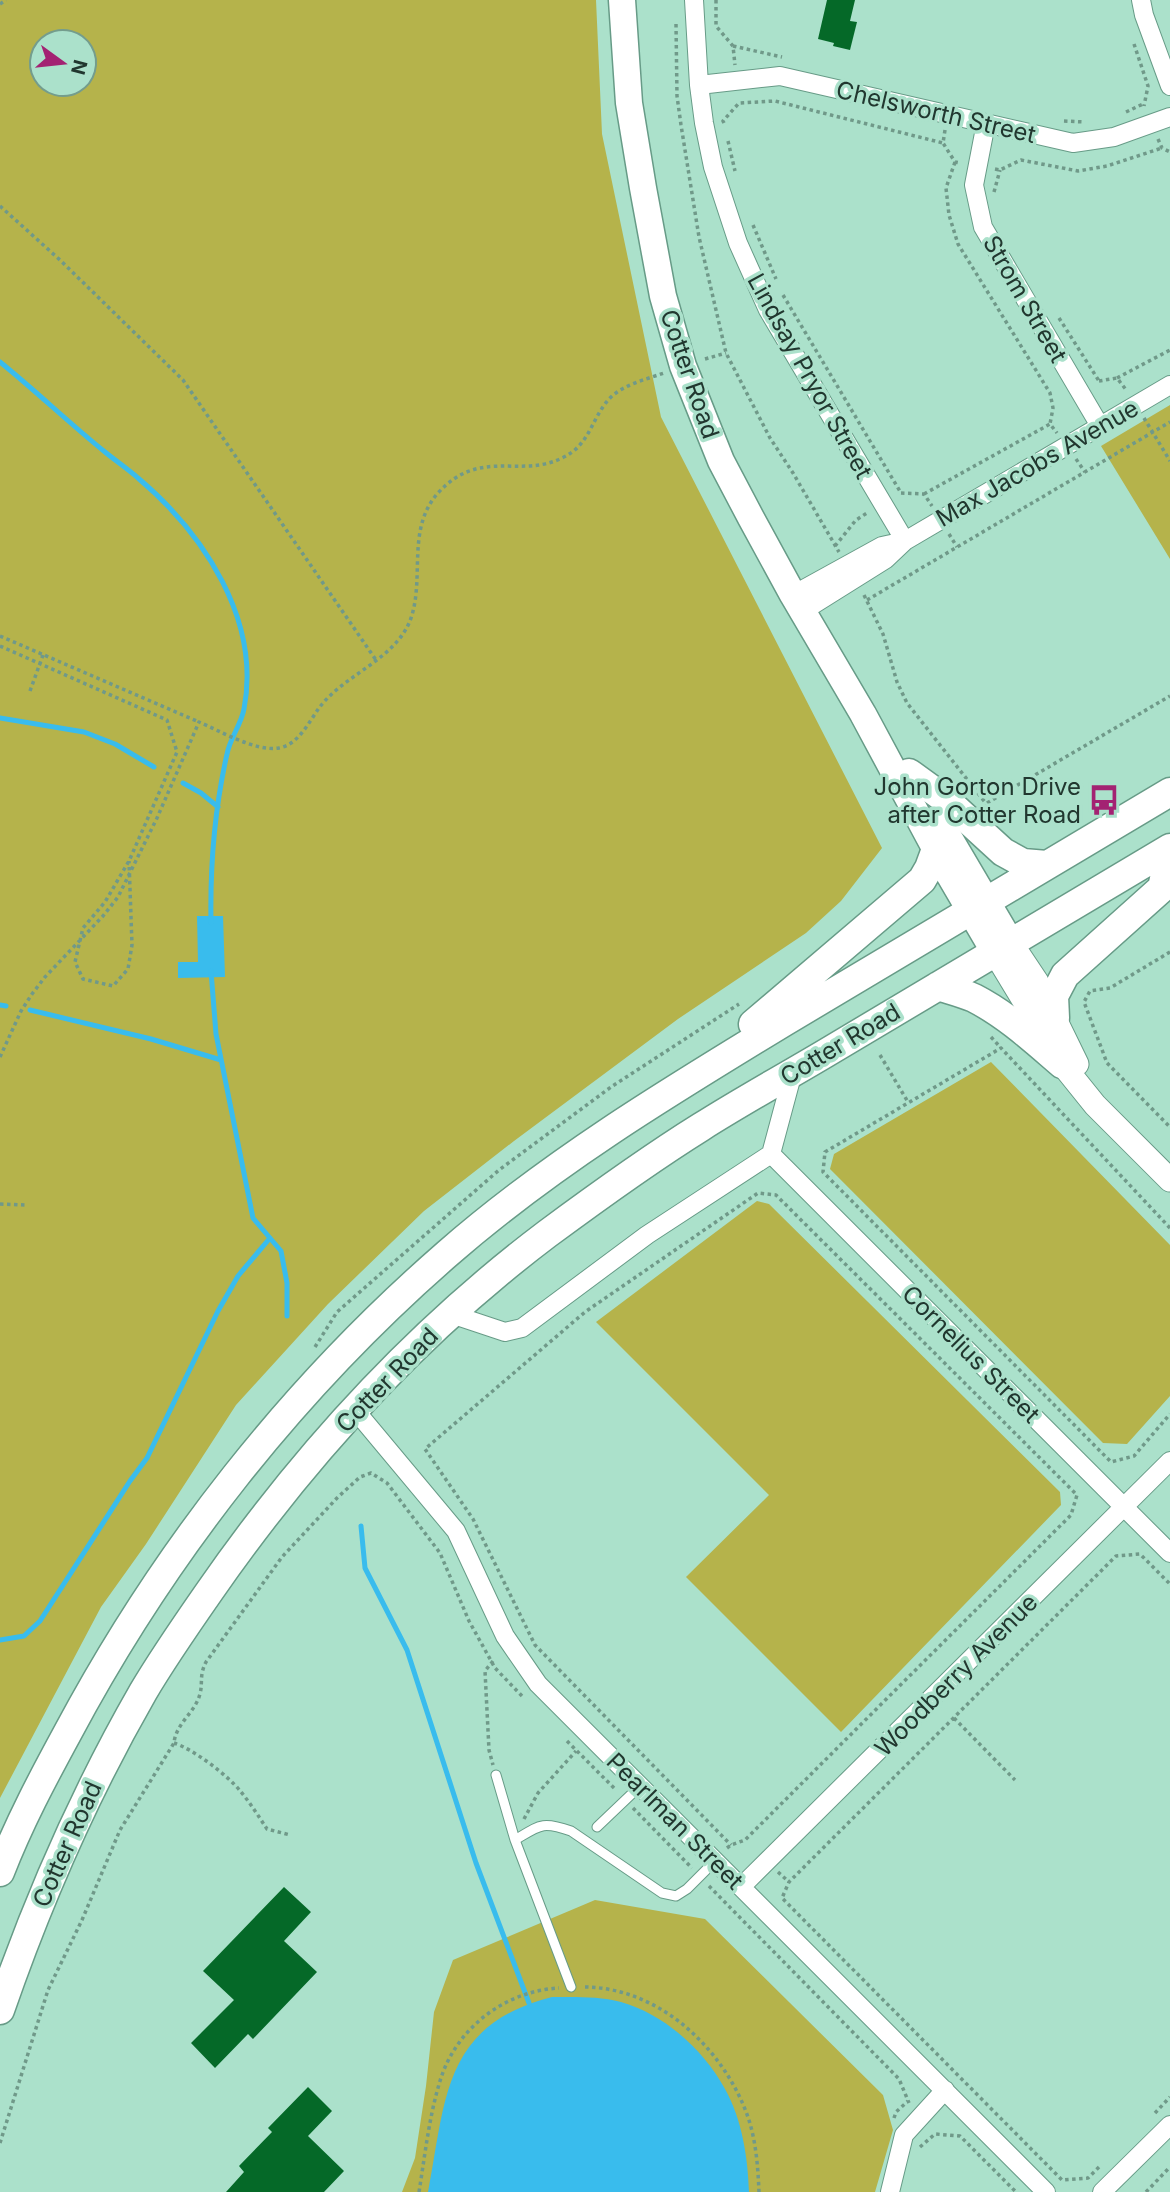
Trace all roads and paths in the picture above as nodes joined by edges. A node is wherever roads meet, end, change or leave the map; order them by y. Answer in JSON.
{"nodes":[{"id":1,"x":6,"y":0,"type":"edge"},
{"id":2,"x":622,"y":0,"type":"edge"},
{"id":3,"x":694,"y":0,"type":"edge"},
{"id":4,"x":716,"y":0,"type":"edge"},
{"id":5,"x":1141,"y":0,"type":"edge"},
{"id":6,"x":0,"y":4,"type":"edge"},
{"id":7,"x":676,"y":14,"type":"dead end"},
{"id":8,"x":733,"y":46,"type":"dead end"},
{"id":9,"x":1136,"y":52,"type":"dead end"},
{"id":10,"x":699,"y":85,"type":"junction"},
{"id":11,"x":1170,"y":86,"type":"edge"},
{"id":12,"x":1143,"y":104,"type":"dead end"},
{"id":13,"x":1170,"y":117,"type":"edge"},
{"id":14,"x":986,"y":123,"type":"junction"},
{"id":15,"x":943,"y":143,"type":"dead end"},
{"id":16,"x":1161,"y":148,"type":"dead end"},
{"id":17,"x":1170,"y":152,"type":"edge"},
{"id":18,"x":955,"y":162,"type":"dead end"},
{"id":19,"x":1000,"y":170,"type":"dead end"},
{"id":20,"x":735,"y":173,"type":"dead end"},
{"id":21,"x":993,"y":196,"type":"dead end"},
{"id":22,"x":0,"y":206,"type":"edge"},
{"id":23,"x":752,"y":223,"type":"dead end"},
{"id":24,"x":1058,"y":315,"type":"dead end"},
{"id":25,"x":1170,"y":350,"type":"edge"},
{"id":26,"x":726,"y":353,"type":"junction"},
{"id":27,"x":683,"y":366,"type":"junction"},
{"id":28,"x":1117,"y":378,"type":"junction"},
{"id":29,"x":1170,"y":385,"type":"edge"},
{"id":30,"x":1136,"y":405,"type":"junction"},
{"id":31,"x":1170,"y":422,"type":"edge"},
{"id":32,"x":1050,"y":424,"type":"junction"},
{"id":33,"x":1100,"y":426,"type":"junction"},
{"id":34,"x":1153,"y":432,"type":"junction"},
{"id":35,"x":1066,"y":446,"type":"junction"},
{"id":36,"x":1170,"y":450,"type":"edge"},
{"id":37,"x":1165,"y":453,"type":"junction"},
{"id":38,"x":1170,"y":461,"type":"edge"},
{"id":39,"x":1084,"y":472,"type":"junction"},
{"id":40,"x":901,"y":493,"type":"dead end"},
{"id":41,"x":924,"y":494,"type":"dead end"},
{"id":42,"x":882,"y":503,"type":"junction"},
{"id":43,"x":905,"y":541,"type":"junction"},
{"id":44,"x":835,"y":546,"type":"junction"},
{"id":45,"x":852,"y":572,"type":"junction"},
{"id":46,"x":866,"y":600,"type":"junction"},
{"id":47,"x":798,"y":603,"type":"junction"},
{"id":48,"x":0,"y":636,"type":"edge"},
{"id":49,"x":0,"y":646,"type":"edge"},
{"id":50,"x":43,"y":655,"type":"junction"},
{"id":51,"x":376,"y":660,"type":"junction"},
{"id":52,"x":40,"y":664,"type":"junction"},
{"id":53,"x":30,"y":691,"type":"dead end"},
{"id":54,"x":1170,"y":696,"type":"edge"},
{"id":55,"x":863,"y":713,"type":"junction"},
{"id":56,"x":199,"y":722,"type":"junction"},
{"id":57,"x":909,"y":773,"type":"junction"},
{"id":58,"x":1170,"y":792,"type":"edge"},
{"id":59,"x":986,"y":803,"type":"junction"},
{"id":60,"x":993,"y":813,"type":"dead end"},
{"id":61,"x":936,"y":849,"type":"junction"},
{"id":62,"x":1170,"y":850,"type":"edge"},
{"id":63,"x":129,"y":861,"type":"junction"},
{"id":64,"x":1047,"y":865,"type":"junction"},
{"id":65,"x":130,"y":876,"type":"junction"},
{"id":66,"x":978,"y":905,"type":"junction"},
{"id":67,"x":79,"y":942,"type":"junction"},
{"id":68,"x":1003,"y":948,"type":"junction"},
{"id":69,"x":1170,"y":952,"type":"edge"},
{"id":70,"x":938,"y":986,"type":"junction"},
{"id":71,"x":1055,"y":1018,"type":"junction"},
{"id":72,"x":880,"y":1055,"type":"dead end"},
{"id":73,"x":0,"y":1056,"type":"edge"},
{"id":74,"x":1062,"y":1064,"type":"junction"},
{"id":75,"x":793,"y":1072,"type":"junction"},
{"id":76,"x":908,"y":1102,"type":"junction"},
{"id":77,"x":1096,"y":1105,"type":"junction"},
{"id":78,"x":1170,"y":1127,"type":"edge"},
{"id":79,"x":771,"y":1154,"type":"junction"},
{"id":80,"x":1170,"y":1180,"type":"edge"},
{"id":81,"x":0,"y":1203,"type":"edge"},
{"id":82,"x":25,"y":1205,"type":"dead end"},
{"id":83,"x":1170,"y":1228,"type":"edge"},
{"id":84,"x":449,"y":1252,"type":"junction"},
{"id":85,"x":451,"y":1314,"type":"junction"},
{"id":86,"x":355,"y":1410,"type":"junction"},
{"id":87,"x":1170,"y":1414,"type":"edge"},
{"id":88,"x":1170,"y":1461,"type":"edge"},
{"id":89,"x":360,"y":1476,"type":"dead end"},
{"id":90,"x":1124,"y":1507,"type":"junction"},
{"id":91,"x":1170,"y":1553,"type":"edge"},
{"id":92,"x":1170,"y":1584,"type":"edge"},
{"id":93,"x":535,"y":1645,"type":"joint"},
{"id":94,"x":493,"y":1661,"type":"dead end"},
{"id":95,"x":954,"y":1718,"type":"junction"},
{"id":96,"x":590,"y":1737,"type":"junction"},
{"id":97,"x":174,"y":1744,"type":"junction"},
{"id":98,"x":496,"y":1774,"type":"joint"},
{"id":99,"x":1015,"y":1780,"type":"dead end"},
{"id":100,"x":640,"y":1786,"type":"junction"},
{"id":101,"x":597,"y":1827,"type":"dead end"},
{"id":102,"x":290,"y":1835,"type":"dead end"},
{"id":103,"x":515,"y":1840,"type":"junction"},
{"id":104,"x":715,"y":1861,"type":"junction"},
{"id":105,"x":0,"y":1872,"type":"edge"},
{"id":106,"x":741,"y":1887,"type":"junction"},
{"id":107,"x":571,"y":1987,"type":"joint"},
{"id":108,"x":554,"y":1988,"type":"dead end"},
{"id":109,"x":0,"y":2010,"type":"edge"},
{"id":110,"x":945,"y":2090,"type":"junction"},
{"id":111,"x":1170,"y":2097,"type":"edge"},
{"id":112,"x":1152,"y":2115,"type":"dead end"},
{"id":113,"x":1170,"y":2125,"type":"edge"},
{"id":114,"x":0,"y":2143,"type":"edge"},
{"id":115,"x":916,"y":2152,"type":"dead end"},
{"id":116,"x":1106,"y":2160,"type":"dead end"},
{"id":117,"x":1170,"y":2167,"type":"edge"},
{"id":118,"x":419,"y":2192,"type":"edge"},
{"id":119,"x":759,"y":2192,"type":"edge"},
{"id":120,"x":890,"y":2192,"type":"edge"},
{"id":121,"x":1016,"y":2192,"type":"edge"},
{"id":122,"x":1046,"y":2192,"type":"edge"},
{"id":123,"x":1102,"y":2192,"type":"edge"},
{"id":124,"x":1146,"y":2192,"type":"edge"}],
"edges":[{"from":1,"to":6,"type":"path"},
{"from":2,"to":27,"type":"main road","name":"Cotter Road"},
{"from":3,"to":10,"type":"street","name":"Lindsay Pryor Street"},
{"from":4,"to":8,"type":"path"},
{"from":5,"to":11,"type":"street"},
{"from":7,"to":26,"type":"path"},
{"from":9,"to":12,"type":"path"},
{"from":10,"to":14,"type":"street","name":"Chelsworth Street"},
{"from":10,"to":42,"type":"street","name":"Lindsay Pryor Street"},
{"from":13,"to":14,"type":"street","name":"Chelsworth Street"},
{"from":14,"to":33,"type":"street","name":"Strom Street"},
{"from":15,"to":20,"type":"path"},
{"from":16,"to":17,"type":"path"},
{"from":18,"to":32,"type":"path"},
{"from":19,"to":21,"type":"path"},
{"from":22,"to":51,"type":"path"},
{"from":23,"to":40,"type":"path"},
{"from":24,"to":28,"type":"path"},
{"from":25,"to":28,"type":"path"},
{"from":26,"to":27,"type":"path"},
{"from":26,"to":44,"type":"path"},
{"from":27,"to":47,"type":"main road","name":"Cotter Road"},
{"from":27,"to":51,"type":"path"},
{"from":28,"to":30,"type":"path"},
{"from":29,"to":30,"type":"street","name":"Max Jacobs Avenue"},
{"from":30,"to":33,"type":"street","name":"Max Jacobs Avenue"},
{"from":30,"to":34,"type":"path"},
{"from":31,"to":34,"type":"path"},
{"from":32,"to":35,"type":"path"},
{"from":32,"to":41,"type":"path"},
{"from":33,"to":35,"type":"street","name":"Max Jacobs Avenue"},
{"from":34,"to":37,"type":"path"},
{"from":34,"to":39,"type":"path"},
{"from":35,"to":39,"type":"path"},
{"from":35,"to":43,"type":"street","name":"Max Jacobs Avenue"},
{"from":36,"to":37,"type":"path"},
{"from":37,"to":38,"type":"path"},
{"from":39,"to":46,"type":"path"},
{"from":42,"to":43,"type":"street","name":"Lindsay Pryor Street"},
{"from":42,"to":44,"type":"path"},
{"from":43,"to":45,"type":"street","name":"Max Jacobs Avenue"},
{"from":44,"to":45,"type":"path"},
{"from":45,"to":46,"type":"path"},
{"from":45,"to":47,"type":"street","name":"Max Jacobs Avenue"},
{"from":46,"to":59,"type":"path"},
{"from":47,"to":55,"type":"main road","name":"Cotter Road"},
{"from":48,"to":50,"type":"path"},
{"from":49,"to":52,"type":"path"},
{"from":50,"to":52,"type":"path"},
{"from":50,"to":56,"type":"path"},
{"from":51,"to":56,"type":"path"},
{"from":52,"to":53,"type":"path"},
{"from":52,"to":63,"type":"path"},
{"from":54,"to":59,"type":"path"},
{"from":55,"to":57,"type":"main road","name":"Cotter Road"},
{"from":55,"to":61,"type":"main road","name":"Cotter Road"},
{"from":56,"to":65,"type":"path"},
{"from":57,"to":64,"type":"main road"},
{"from":57,"to":66,"type":"main road","name":"Cotter Road"},
{"from":58,"to":64,"type":"main road"},
{"from":59,"to":60,"type":"path"},
{"from":61,"to":66,"type":"main road","name":"Cotter Road"},
{"from":61,"to":84,"type":"main road"},
{"from":62,"to":68,"type":"main road"},
{"from":62,"to":71,"type":"main road"},
{"from":63,"to":65,"type":"path"},
{"from":63,"to":67,"type":"path"},
{"from":64,"to":66,"type":"main road"},
{"from":65,"to":67,"type":"path"},
{"from":65,"to":67,"type":"path"},
{"from":66,"to":68,"type":"main road","name":"Cotter Road"},
{"from":66,"to":84,"type":"main road","name":"Cotter Road"},
{"from":67,"to":73,"type":"path"},
{"from":68,"to":70,"type":"main road","name":"Cotter Road"},
{"from":68,"to":71,"type":"street"},
{"from":68,"to":74,"type":"street"},
{"from":69,"to":78,"type":"path"},
{"from":70,"to":74,"type":"main road"},
{"from":70,"to":75,"type":"main road","name":"Cotter Road"},
{"from":71,"to":77,"type":"street"},
{"from":72,"to":76,"type":"path"},
{"from":74,"to":77,"type":"street"},
{"from":75,"to":79,"type":"street"},
{"from":75,"to":85,"type":"main road","name":"Cotter Road"},
{"from":76,"to":83,"type":"path"},
{"from":76,"to":87,"type":"path"},
{"from":77,"to":80,"type":"street"},
{"from":79,"to":85,"type":"street"},
{"from":79,"to":90,"type":"street","name":"Cornelius Street"},
{"from":81,"to":82,"type":"path"},
{"from":84,"to":105,"type":"main road","name":"Cotter Road"},
{"from":85,"to":86,"type":"main road","name":"Cotter Road"},
{"from":86,"to":96,"type":"street","name":"Pearlman Street"},
{"from":86,"to":109,"type":"main road","name":"Cotter Road"},
{"from":88,"to":90,"type":"street","name":"Woodberry Avenue"},
{"from":89,"to":97,"type":"path"},
{"from":90,"to":91,"type":"street","name":"Cornelius Street"},
{"from":90,"to":106,"type":"street","name":"Woodberry Avenue"},
{"from":92,"to":95,"type":"path"},
{"from":93,"to":93,"type":"path"},
{"from":94,"to":98,"type":"path"},
{"from":95,"to":99,"type":"path"},
{"from":95,"to":116,"type":"path"},
{"from":96,"to":100,"type":"street","name":"Pearlman Street"},
{"from":96,"to":103,"type":"path"},
{"from":97,"to":102,"type":"path"},
{"from":97,"to":114,"type":"path"},
{"from":98,"to":103,"type":"lane"},
{"from":100,"to":101,"type":"lane"},
{"from":100,"to":104,"type":"street","name":"Pearlman Street"},
{"from":103,"to":104,"type":"lane"},
{"from":103,"to":107,"type":"lane"},
{"from":104,"to":106,"type":"street","name":"Pearlman Street"},
{"from":106,"to":110,"type":"street","name":"Pearlman Street"},
{"from":107,"to":119,"type":"path"},
{"from":108,"to":118,"type":"path"},
{"from":110,"to":120,"type":"street"},
{"from":110,"to":122,"type":"street","name":"Pearlman Street"},
{"from":111,"to":112,"type":"path"},
{"from":113,"to":123,"type":"street"},
{"from":115,"to":121,"type":"path"},
{"from":117,"to":124,"type":"path"}]}
